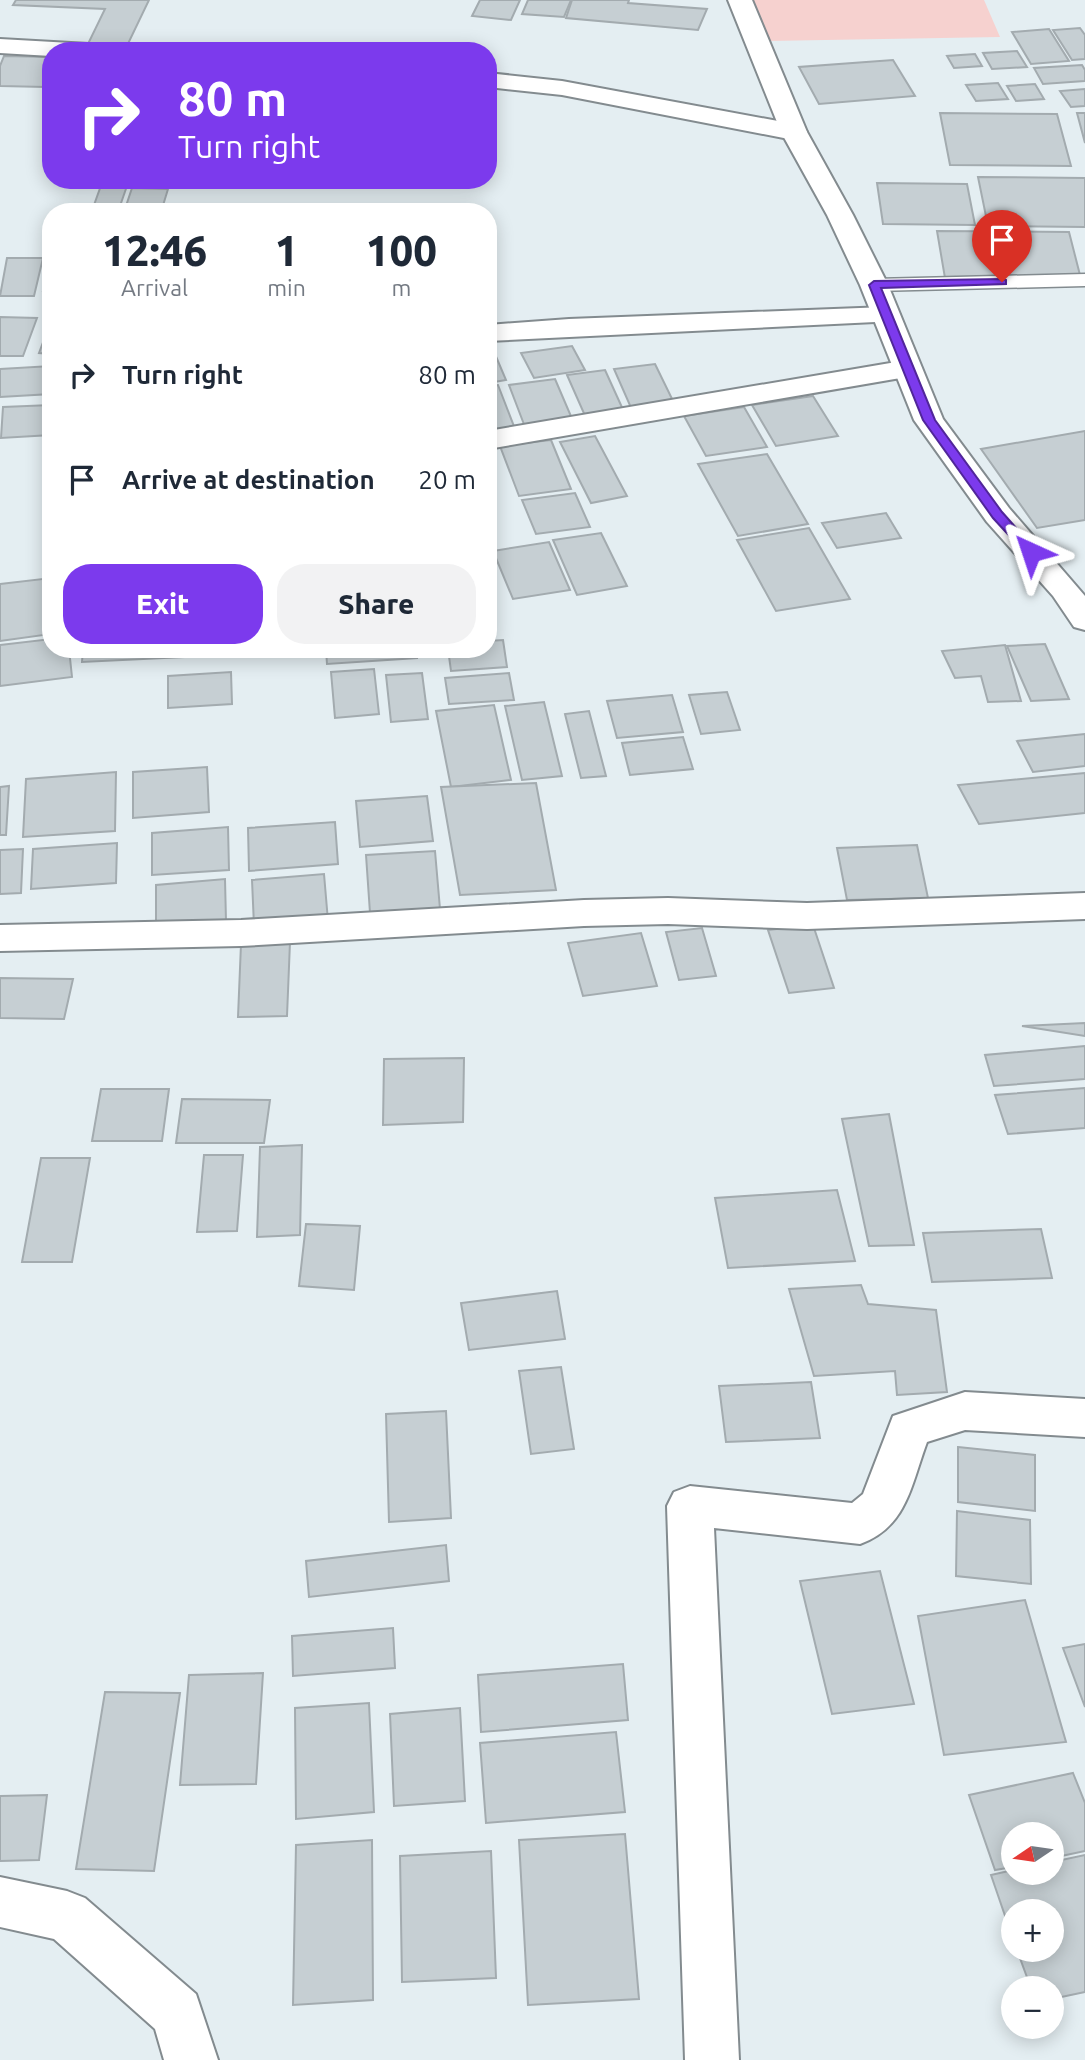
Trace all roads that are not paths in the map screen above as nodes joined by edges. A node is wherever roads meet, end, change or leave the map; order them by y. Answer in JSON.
{"nodes":[{"id":1,"x":740,"y":0,"type":"edge"},
{"id":2,"x":0,"y":46,"type":"edge"},
{"id":3,"x":42,"y":48,"type":"edge"},
{"id":4,"x":497,"y":81,"type":"edge"},
{"id":5,"x":794,"y":132,"type":"junction"},
{"id":6,"x":1085,"y":281,"type":"edge"},
{"id":7,"x":874,"y":285,"type":"junction"},
{"id":8,"x":886,"y":315,"type":"junction"},
{"id":9,"x":497,"y":332,"type":"edge"},
{"id":10,"x":908,"y":369,"type":"junction"},
{"id":11,"x":497,"y":438,"type":"edge"},
{"id":12,"x":1085,"y":620,"type":"edge"},
{"id":13,"x":1085,"y":906,"type":"edge"},
{"id":14,"x":0,"y":938,"type":"edge"},
{"id":15,"x":1085,"y":1418,"type":"edge"},
{"id":16,"x":0,"y":1902,"type":"edge"},
{"id":17,"x":191,"y":2060,"type":"edge"},
{"id":18,"x":712,"y":2060,"type":"edge"}],
"edges":[{"from":1,"to":5,"type":"street"},
{"from":2,"to":3,"type":"street"},
{"from":4,"to":5,"type":"street"},
{"from":5,"to":7,"type":"street"},
{"from":6,"to":7,"type":"lane"},
{"from":7,"to":8,"type":"street"},
{"from":8,"to":9,"type":"street"},
{"from":8,"to":10,"type":"street"},
{"from":10,"to":11,"type":"street"},
{"from":10,"to":12,"type":"street"},
{"from":13,"to":14,"type":"street"},
{"from":15,"to":18,"type":"street"},
{"from":16,"to":17,"type":"street"}]}
